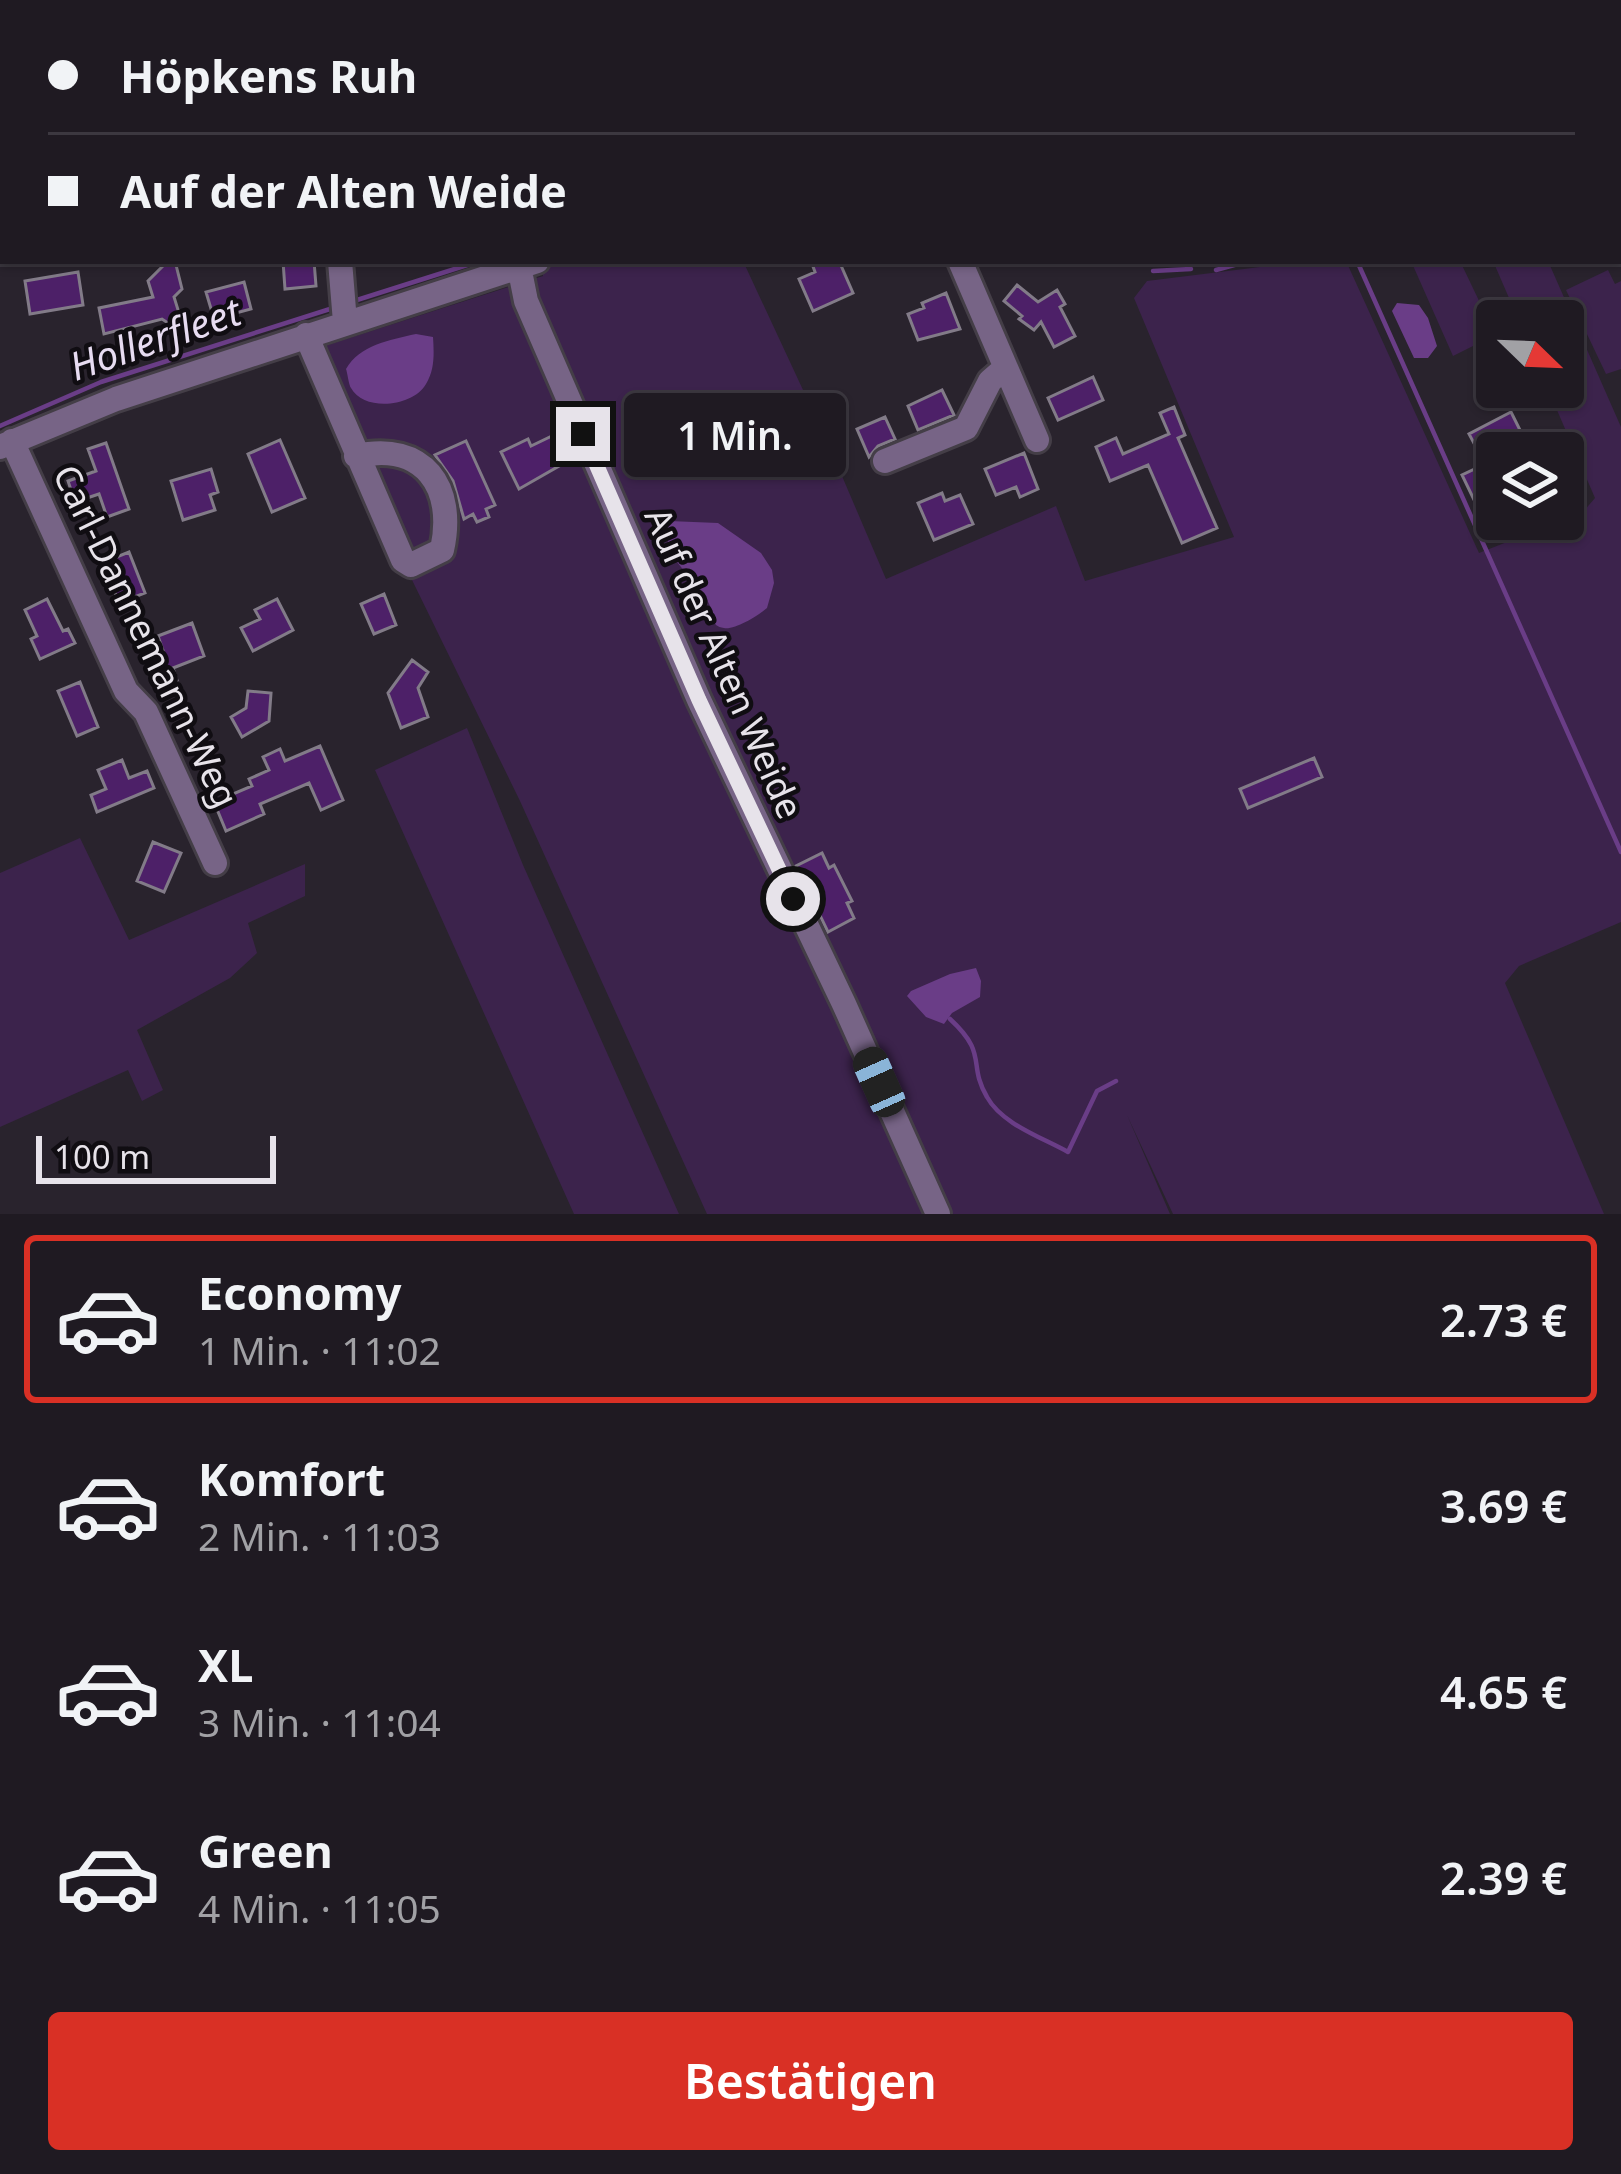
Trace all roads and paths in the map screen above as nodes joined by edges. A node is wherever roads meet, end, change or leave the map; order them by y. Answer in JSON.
{"nodes":[{"id":1,"x":340,"y":264,"type":"edge"},
{"id":2,"x":528,"y":264,"type":"edge"},
{"id":3,"x":961,"y":264,"type":"edge"},
{"id":4,"x":345,"y":322,"type":"junction"},
{"id":5,"x":306,"y":335,"type":"junction"},
{"id":6,"x":1005,"y":368,"type":"junction"},
{"id":7,"x":1037,"y":440,"type":"dead end"},
{"id":8,"x":6,"y":444,"type":"edge"},
{"id":9,"x":356,"y":456,"type":"junction"},
{"id":10,"x":885,"y":460,"type":"dead end"},
{"id":11,"x":214,"y":863,"type":"dead end"},
{"id":12,"x":938,"y":1214,"type":"edge"}],
"edges":[{"from":1,"to":4,"type":"street"},
{"from":2,"to":4,"type":"street"},
{"from":2,"to":12,"type":"street","name":"Auf der Alten Weide"},
{"from":3,"to":6,"type":"street"},
{"from":4,"to":5,"type":"street"},
{"from":5,"to":8,"type":"street"},
{"from":5,"to":9,"type":"street"},
{"from":6,"to":7,"type":"street"},
{"from":6,"to":10,"type":"street"},
{"from":8,"to":11,"type":"street","name":"Carl-Dannemann-Weg"},
{"from":9,"to":9,"type":"street"}]}
